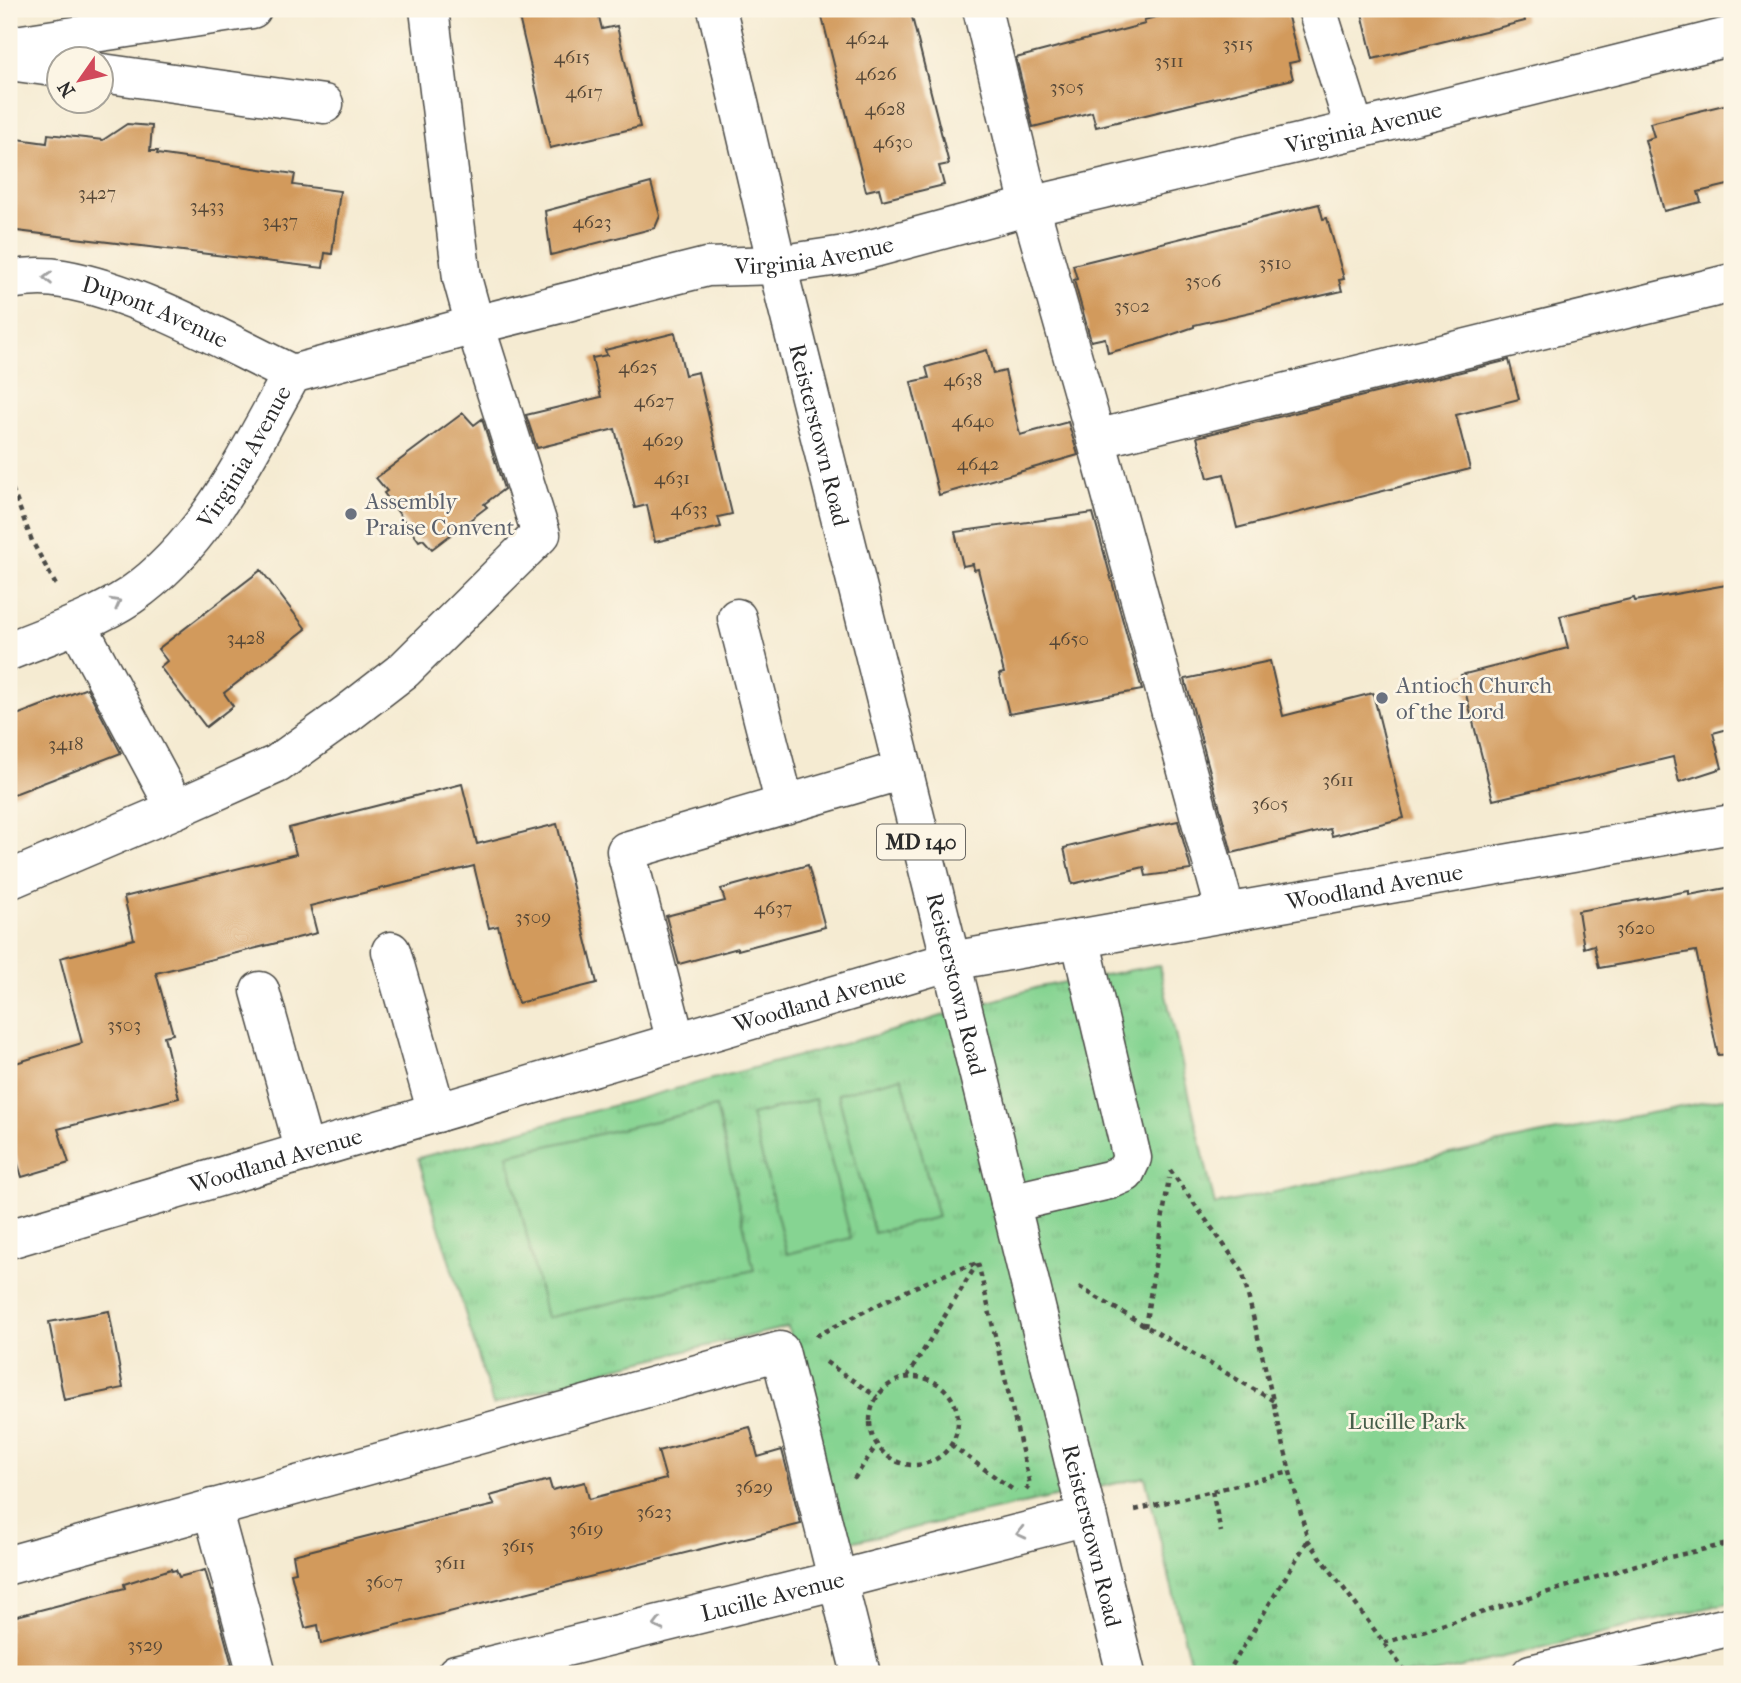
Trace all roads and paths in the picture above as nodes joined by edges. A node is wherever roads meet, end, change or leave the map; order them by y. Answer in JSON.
{"nodes":[{"id":1,"x":251,"y":9,"type":"edge"},
{"id":2,"x":429,"y":9,"type":"edge"},
{"id":3,"x":717,"y":9,"type":"edge"},
{"id":4,"x":982,"y":9,"type":"edge"},
{"id":5,"x":1317,"y":9,"type":"edge"},
{"id":6,"x":1732,"y":36,"type":"edge"},
{"id":7,"x":9,"y":46,"type":"edge"},
{"id":8,"x":9,"y":61,"type":"edge"},
{"id":9,"x":46,"y":66,"type":"edge"},
{"id":10,"x":116,"y":75,"type":"edge"},
{"id":11,"x":324,"y":104,"type":"dead end"},
{"id":12,"x":1355,"y":130,"type":"junction"},
{"id":13,"x":1030,"y":206,"type":"junction"},
{"id":14,"x":777,"y":265,"type":"junction"},
{"id":15,"x":9,"y":280,"type":"edge"},
{"id":16,"x":1732,"y":284,"type":"edge"},
{"id":17,"x":474,"y":325,"type":"junction"},
{"id":18,"x":292,"y":374,"type":"junction"},
{"id":19,"x":1096,"y":439,"type":"junction"},
{"id":20,"x":9,"y":480,"type":"edge"},
{"id":21,"x":737,"y":618,"type":"dead end"},
{"id":22,"x":77,"y":624,"type":"junction"},
{"id":23,"x":9,"y":651,"type":"edge"},
{"id":24,"x":903,"y":770,"type":"junction"},
{"id":25,"x":785,"y":805,"type":"junction"},
{"id":26,"x":176,"y":809,"type":"junction"},
{"id":27,"x":1732,"y":824,"type":"edge"},
{"id":28,"x":9,"y":880,"type":"edge"},
{"id":29,"x":1226,"y":913,"type":"junction"},
{"id":30,"x":1080,"y":938,"type":"junction"},
{"id":31,"x":391,"y":951,"type":"dead end"},
{"id":32,"x":951,"y":961,"type":"junction"},
{"id":33,"x":260,"y":991,"type":"dead end"},
{"id":34,"x":676,"y":1042,"type":"junction"},
{"id":35,"x":437,"y":1113,"type":"junction"},
{"id":36,"x":305,"y":1152,"type":"junction"},
{"id":37,"x":1010,"y":1203,"type":"junction"},
{"id":38,"x":9,"y":1239,"type":"edge"},
{"id":39,"x":978,"y":1263,"type":"junction"},
{"id":40,"x":1079,"y":1287,"type":"dead end"},
{"id":41,"x":1145,"y":1327,"type":"junction"},
{"id":42,"x":794,"y":1350,"type":"junction"},
{"id":43,"x":907,"y":1377,"type":"junction"},
{"id":44,"x":877,"y":1396,"type":"junction"},
{"id":45,"x":1274,"y":1402,"type":"junction"},
{"id":46,"x":951,"y":1445,"type":"junction"},
{"id":47,"x":1290,"y":1472,"type":"junction"},
{"id":48,"x":1212,"y":1491,"type":"junction"},
{"id":49,"x":212,"y":1508,"type":"junction"},
{"id":50,"x":1135,"y":1510,"type":"dead end"},
{"id":51,"x":1087,"y":1516,"type":"junction"},
{"id":52,"x":1221,"y":1532,"type":"dead end"},
{"id":53,"x":1308,"y":1540,"type":"junction"},
{"id":54,"x":1732,"y":1543,"type":"edge"},
{"id":55,"x":9,"y":1565,"type":"edge"},
{"id":56,"x":838,"y":1580,"type":"junction"},
{"id":57,"x":1732,"y":1626,"type":"edge"},
{"id":58,"x":1384,"y":1643,"type":"junction"},
{"id":59,"x":257,"y":1674,"type":"edge"},
{"id":60,"x":456,"y":1674,"type":"edge"},
{"id":61,"x":861,"y":1674,"type":"edge"},
{"id":62,"x":1126,"y":1674,"type":"edge"},
{"id":63,"x":1227,"y":1674,"type":"edge"},
{"id":64,"x":1407,"y":1674,"type":"edge"},
{"id":65,"x":1531,"y":1674,"type":"edge"}],
"edges":[{"from":1,"to":7,"type":"street"},
{"from":2,"to":17,"type":"street"},
{"from":3,"to":14,"type":"street","name":"Reisterstown Road","number":"MD 140"},
{"from":4,"to":13,"type":"street"},
{"from":5,"to":12,"type":"street"},
{"from":6,"to":12,"type":"street","name":"Virginia Avenue"},
{"from":8,"to":9,"type":"street"},
{"from":10,"to":11,"type":"street"},
{"from":12,"to":13,"type":"street","name":"Virginia Avenue"},
{"from":13,"to":14,"type":"street","name":"Virginia Avenue"},
{"from":13,"to":19,"type":"street"},
{"from":14,"to":17,"type":"street","name":"Virginia Avenue"},
{"from":14,"to":24,"type":"street","name":"Reisterstown Road","number":"MD 140"},
{"from":18,"to":15,"type":"street","name":"Dupont Avenue","one_way":true},
{"from":16,"to":19,"type":"street"},
{"from":17,"to":18,"type":"street","name":"Virginia Avenue"},
{"from":17,"to":26,"type":"street"},
{"from":22,"to":18,"type":"street","name":"Virginia Avenue","one_way":true},
{"from":19,"to":29,"type":"street"},
{"from":20,"to":22,"type":"path"},
{"from":21,"to":25,"type":"street"},
{"from":22,"to":23,"type":"street","name":"Virginia Avenue"},
{"from":22,"to":26,"type":"street"},
{"from":24,"to":25,"type":"street"},
{"from":24,"to":32,"type":"street","name":"Reisterstown Road","number":"MD 140"},
{"from":25,"to":34,"type":"street"},
{"from":26,"to":28,"type":"street"},
{"from":27,"to":29,"type":"street","name":"Woodland Avenue"},
{"from":29,"to":30,"type":"street","name":"Woodland Avenue"},
{"from":30,"to":32,"type":"street","name":"Woodland Avenue"},
{"from":30,"to":37,"type":"street"},
{"from":31,"to":35,"type":"street"},
{"from":32,"to":34,"type":"street","name":"Woodland Avenue"},
{"from":32,"to":37,"type":"street","name":"Reisterstown Road","number":"MD 140"},
{"from":33,"to":36,"type":"street"},
{"from":34,"to":35,"type":"street","name":"Woodland Avenue"},
{"from":35,"to":36,"type":"street","name":"Woodland Avenue"},
{"from":36,"to":38,"type":"street","name":"Woodland Avenue"},
{"from":37,"to":51,"type":"street","name":"Reisterstown Road","number":"MD 140"},
{"from":39,"to":42,"type":"path"},
{"from":39,"to":43,"type":"path"},
{"from":39,"to":46,"type":"path"},
{"from":40,"to":41,"type":"path"},
{"from":41,"to":45,"type":"path"},
{"from":41,"to":45,"type":"path"},
{"from":42,"to":44,"type":"path"},
{"from":42,"to":49,"type":"street"},
{"from":42,"to":56,"type":"street"},
{"from":43,"to":44,"type":"path"},
{"from":43,"to":46,"type":"path"},
{"from":44,"to":46,"type":"path"},
{"from":45,"to":47,"type":"path"},
{"from":47,"to":48,"type":"path"},
{"from":47,"to":53,"type":"path"},
{"from":48,"to":50,"type":"path"},
{"from":48,"to":52,"type":"path"},
{"from":49,"to":55,"type":"street"},
{"from":49,"to":59,"type":"street"},
{"from":51,"to":56,"type":"street","name":"Lucille Avenue","one_way":true},
{"from":51,"to":62,"type":"street","name":"Reisterstown Road","number":"MD 140"},
{"from":53,"to":58,"type":"path"},
{"from":53,"to":63,"type":"path"},
{"from":54,"to":58,"type":"path"},
{"from":56,"to":60,"type":"street","name":"Lucille Avenue","one_way":true},
{"from":56,"to":61,"type":"street"},
{"from":57,"to":65,"type":"street"},
{"from":58,"to":64,"type":"path"}]}
